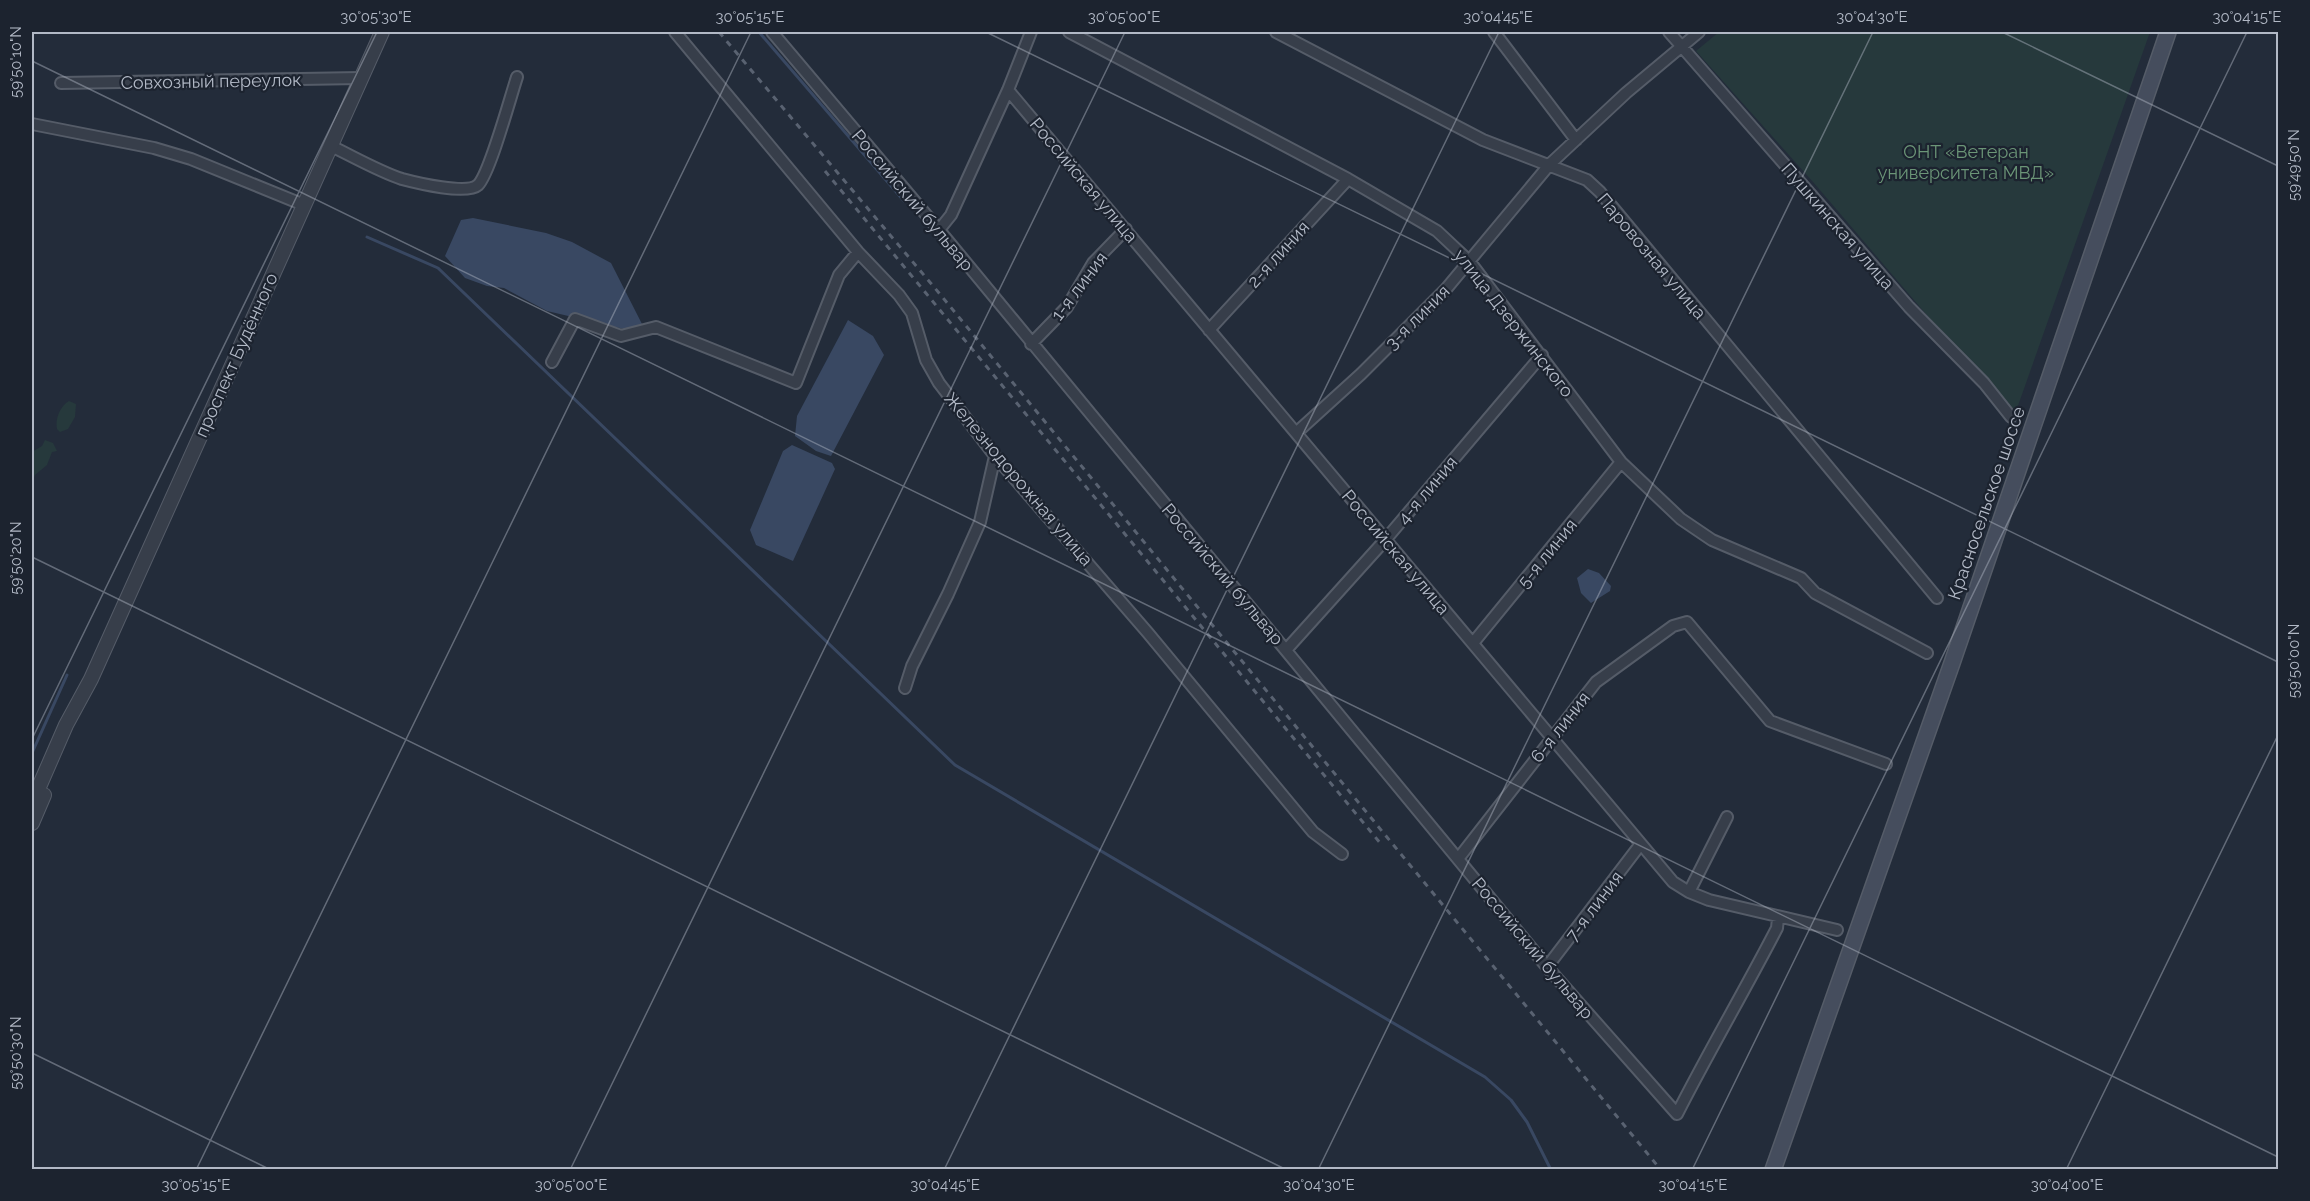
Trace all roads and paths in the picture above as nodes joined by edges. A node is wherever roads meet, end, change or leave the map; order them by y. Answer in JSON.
{"nodes":[{"id":1,"x":382,"y":32,"type":"edge"},
{"id":2,"x":675,"y":32,"type":"edge"},
{"id":3,"x":772,"y":32,"type":"edge"},
{"id":4,"x":1031,"y":32,"type":"edge"},
{"id":5,"x":1069,"y":32,"type":"edge"},
{"id":6,"x":1276,"y":32,"type":"edge"},
{"id":7,"x":1494,"y":32,"type":"edge"},
{"id":8,"x":1670,"y":32,"type":"edge"},
{"id":9,"x":1699,"y":32,"type":"edge"},
{"id":10,"x":2168,"y":32,"type":"edge"},
{"id":11,"x":1682,"y":47,"type":"junction"},
{"id":12,"x":517,"y":77,"type":"dead end"},
{"id":13,"x":361,"y":78,"type":"junction"},
{"id":14,"x":61,"y":83,"type":"dead end"},
{"id":15,"x":1008,"y":90,"type":"junction"},
{"id":16,"x":32,"y":124,"type":"edge"},
{"id":17,"x":1576,"y":140,"type":"junction"},
{"id":18,"x":331,"y":146,"type":"junction"},
{"id":19,"x":1550,"y":164,"type":"junction"},
{"id":20,"x":1348,"y":179,"type":"junction"},
{"id":21,"x":304,"y":205,"type":"junction"},
{"id":22,"x":1126,"y":229,"type":"junction"},
{"id":23,"x":939,"y":230,"type":"junction"},
{"id":24,"x":858,"y":252,"type":"junction"},
{"id":25,"x":1470,"y":261,"type":"junction"},
{"id":26,"x":1209,"y":330,"type":"junction"},
{"id":27,"x":1031,"y":344,"type":"junction"},
{"id":28,"x":1542,"y":355,"type":"junction"},
{"id":29,"x":552,"y":362,"type":"dead end"},
{"id":30,"x":2011,"y":417,"type":"dead end"},
{"id":31,"x":1296,"y":433,"type":"junction"},
{"id":32,"x":995,"y":456,"type":"junction"},
{"id":33,"x":1622,"y":462,"type":"junction"},
{"id":34,"x":1386,"y":539,"type":"junction"},
{"id":35,"x":1937,"y":598,"type":"dead end"},
{"id":36,"x":1473,"y":643,"type":"junction"},
{"id":37,"x":1286,"y":650,"type":"junction"},
{"id":38,"x":1927,"y":653,"type":"dead end"},
{"id":39,"x":91,"y":680,"type":"junction"},
{"id":40,"x":905,"y":688,"type":"dead end"},
{"id":41,"x":1552,"y":736,"type":"junction"},
{"id":42,"x":1886,"y":764,"type":"dead end"},
{"id":43,"x":32,"y":803,"type":"edge"},
{"id":44,"x":1727,"y":817,"type":"dead end"},
{"id":45,"x":32,"y":823,"type":"edge"},
{"id":46,"x":1640,"y":845,"type":"junction"},
{"id":47,"x":1342,"y":854,"type":"dead end"},
{"id":48,"x":1458,"y":859,"type":"junction"},
{"id":49,"x":1689,"y":892,"type":"junction"},
{"id":50,"x":1778,"y":918,"type":"junction"},
{"id":51,"x":1837,"y":930,"type":"dead end"},
{"id":52,"x":1547,"y":967,"type":"junction"},
{"id":53,"x":1773,"y":1170,"type":"edge"}],
"edges":[{"from":1,"to":13,"type":"street","name":"проспект Будённого"},
{"from":2,"to":24,"type":"street","name":"Железнодорожная улица"},
{"from":3,"to":23,"type":"street","name":"Российский бульвар"},
{"from":4,"to":15,"type":"street"},
{"from":5,"to":20,"type":"street","name":"улица Дзержинского"},
{"from":6,"to":19,"type":"street","name":"Паровозная улица"},
{"from":7,"to":17,"type":"street"},
{"from":8,"to":11,"type":"street","name":"Пушкинская улица"},
{"from":9,"to":11,"type":"street","name":"3-я линия"},
{"from":10,"to":53,"type":"main road","name":"Красносельское шоссе"},
{"from":11,"to":17,"type":"street","name":"3-я линия"},
{"from":11,"to":30,"type":"street","name":"Пушкинская улица"},
{"from":12,"to":18,"type":"street"},
{"from":13,"to":14,"type":"street","name":"Совхозный переулок"},
{"from":13,"to":18,"type":"street","name":"проспект Будённого"},
{"from":15,"to":22,"type":"street","name":"Российская улица"},
{"from":15,"to":23,"type":"street"},
{"from":16,"to":21,"type":"street"},
{"from":17,"to":19,"type":"street","name":"3-я линия"},
{"from":18,"to":21,"type":"street","name":"проспект Будённого"},
{"from":19,"to":25,"type":"street","name":"3-я линия"},
{"from":19,"to":35,"type":"street","name":"Паровозная улица"},
{"from":20,"to":25,"type":"street","name":"улица Дзержинского"},
{"from":20,"to":26,"type":"street","name":"2-я линия"},
{"from":21,"to":39,"type":"street","name":"проспект Будённого"},
{"from":22,"to":26,"type":"street","name":"Российская улица"},
{"from":22,"to":27,"type":"street","name":"1-я линия"},
{"from":23,"to":27,"type":"street","name":"Российский бульвар"},
{"from":24,"to":29,"type":"street"},
{"from":24,"to":32,"type":"street","name":"Железнодорожная улица"},
{"from":25,"to":28,"type":"street","name":"улица Дзержинского"},
{"from":25,"to":31,"type":"street","name":"3-я линия"},
{"from":26,"to":31,"type":"street","name":"Российская улица"},
{"from":27,"to":37,"type":"street","name":"Российский бульвар"},
{"from":28,"to":33,"type":"street","name":"улица Дзержинского"},
{"from":28,"to":34,"type":"street","name":"4-я линия"},
{"from":31,"to":34,"type":"street","name":"Российская улица"},
{"from":32,"to":40,"type":"street"},
{"from":32,"to":47,"type":"street","name":"Железнодорожная улица"},
{"from":33,"to":36,"type":"street","name":"5-я линия"},
{"from":33,"to":38,"type":"street","name":"улица Дзержинского"},
{"from":34,"to":36,"type":"street","name":"Российская улица"},
{"from":34,"to":37,"type":"street","name":"4-я линия"},
{"from":36,"to":41,"type":"street","name":"Российская улица"},
{"from":37,"to":48,"type":"street","name":"Российский бульвар"},
{"from":39,"to":43,"type":"street","name":"проспект Будённого"},
{"from":39,"to":45,"type":"street","name":"проспект Будённого"},
{"from":41,"to":42,"type":"street","name":"6-я линия"},
{"from":41,"to":46,"type":"street","name":"Российская улица"},
{"from":41,"to":48,"type":"street","name":"6-я линия"},
{"from":44,"to":49,"type":"street"},
{"from":46,"to":49,"type":"street","name":"Российская улица"},
{"from":46,"to":52,"type":"street","name":"7-я линия"},
{"from":48,"to":52,"type":"street","name":"Российский бульвар"},
{"from":49,"to":50,"type":"street","name":"Российская улица"},
{"from":50,"to":51,"type":"street","name":"Российская улица"},
{"from":50,"to":52,"type":"street","name":"Российский бульвар"}]}
